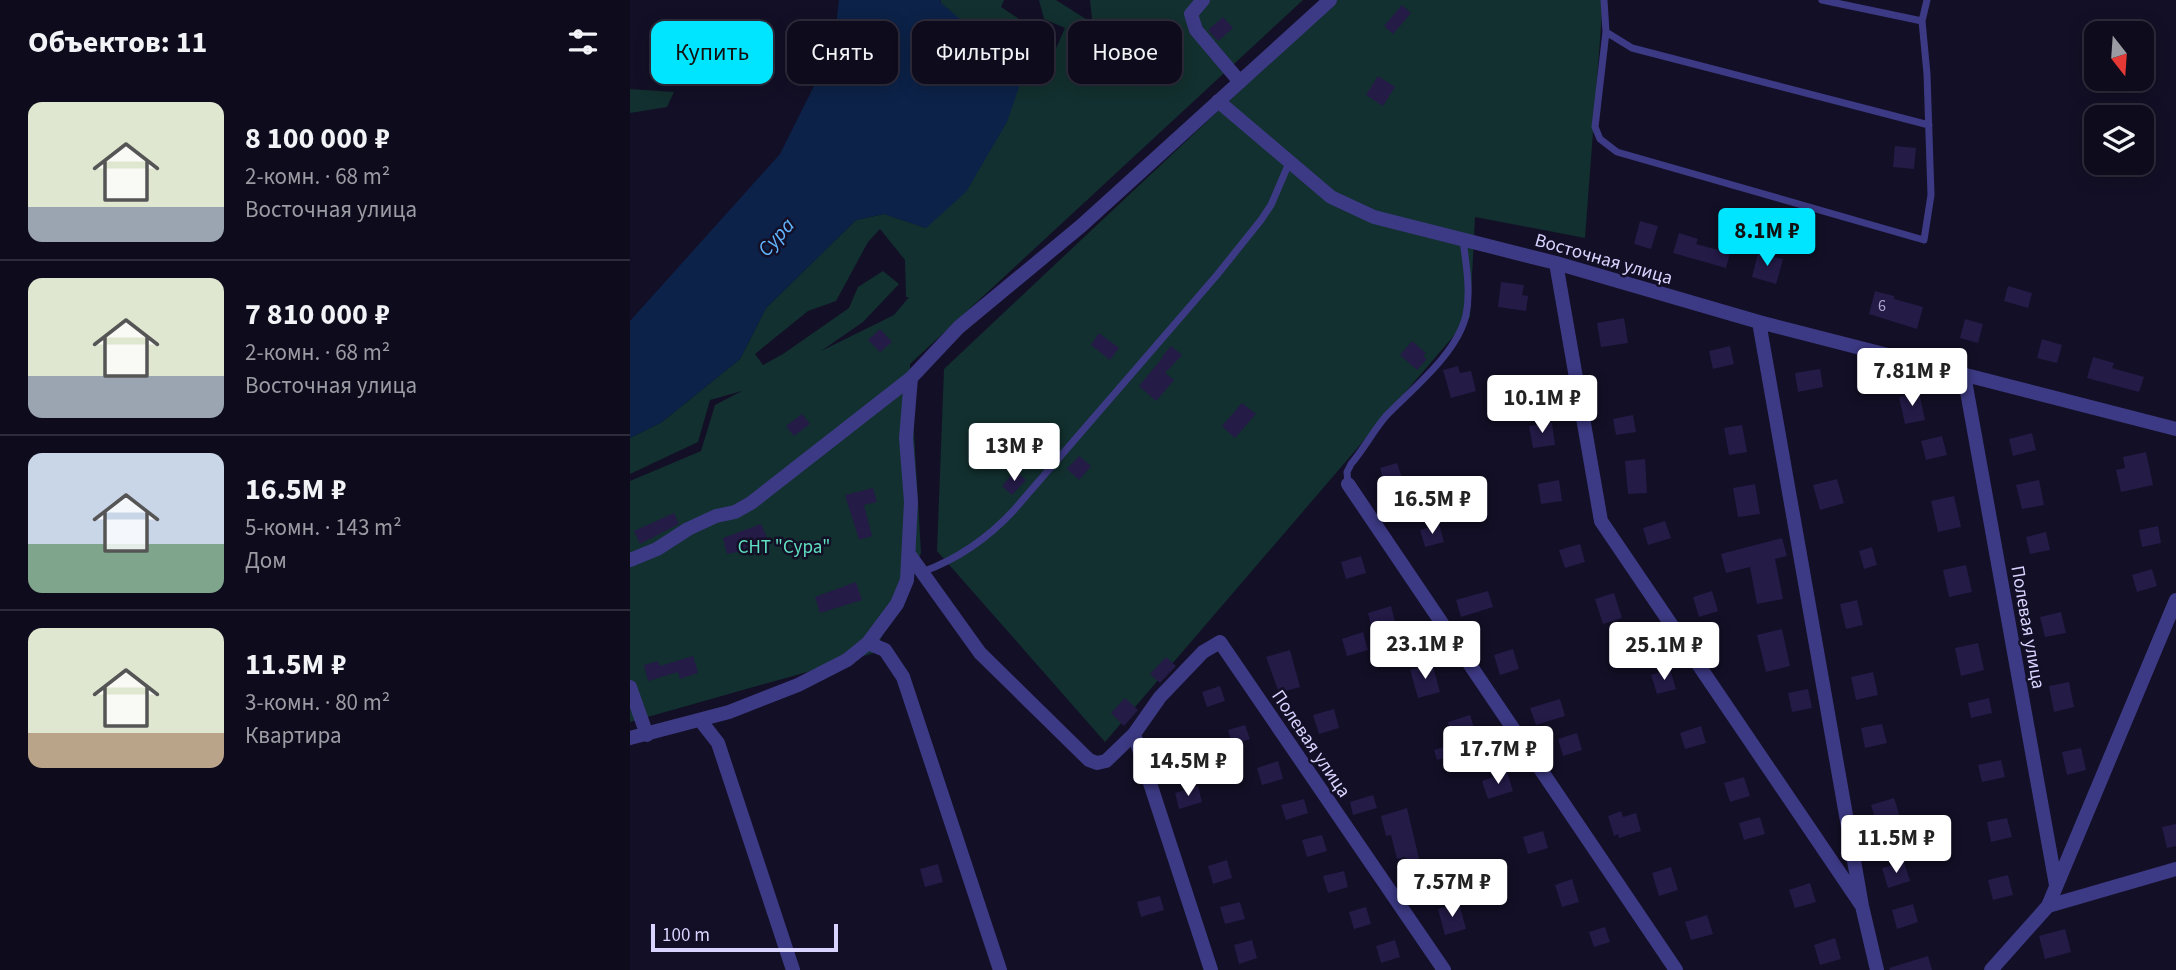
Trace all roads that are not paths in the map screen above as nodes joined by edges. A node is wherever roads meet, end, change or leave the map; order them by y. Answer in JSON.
{"nodes":[{"id":1,"x":1203,"y":0,"type":"edge"},
{"id":2,"x":1331,"y":0,"type":"edge"},
{"id":3,"x":1604,"y":0,"type":"edge"},
{"id":4,"x":1822,"y":0,"type":"edge"},
{"id":5,"x":1927,"y":0,"type":"edge"},
{"id":6,"x":1922,"y":21,"type":"junction"},
{"id":7,"x":1606,"y":33,"type":"junction"},
{"id":8,"x":1240,"y":82,"type":"junction"},
{"id":9,"x":1218,"y":101,"type":"junction"},
{"id":10,"x":1929,"y":125,"type":"junction"},
{"id":11,"x":1290,"y":162,"type":"junction"},
{"id":12,"x":1464,"y":240,"type":"junction"},
{"id":13,"x":1556,"y":263,"type":"junction"},
{"id":14,"x":1759,"y":322,"type":"junction"},
{"id":15,"x":1964,"y":375,"type":"junction"},
{"id":16,"x":911,"y":378,"type":"junction"},
{"id":17,"x":2175,"y":429,"type":"edge"},
{"id":18,"x":2176,"y":445,"type":"edge"},
{"id":19,"x":1348,"y":484,"type":"joint"},
{"id":20,"x":909,"y":554,"type":"junction"},
{"id":21,"x":630,"y":560,"type":"edge"},
{"id":22,"x":922,"y":572,"type":"junction"},
{"id":23,"x":2176,"y":600,"type":"edge"},
{"id":24,"x":868,"y":643,"type":"junction"},
{"id":25,"x":630,"y":687,"type":"edge"},
{"id":26,"x":701,"y":720,"type":"junction"},
{"id":27,"x":1135,"y":734,"type":"junction"},
{"id":28,"x":647,"y":735,"type":"junction"},
{"id":29,"x":630,"y":738,"type":"edge"},
{"id":30,"x":2176,"y":869,"type":"edge"},
{"id":31,"x":2056,"y":885,"type":"junction"},
{"id":32,"x":1862,"y":906,"type":"junction"},
{"id":33,"x":2048,"y":906,"type":"junction"},
{"id":34,"x":793,"y":970,"type":"edge"},
{"id":35,"x":1000,"y":970,"type":"edge"},
{"id":36,"x":1211,"y":970,"type":"edge"},
{"id":37,"x":1444,"y":970,"type":"edge"},
{"id":38,"x":1676,"y":970,"type":"edge"},
{"id":39,"x":1877,"y":970,"type":"edge"},
{"id":40,"x":1991,"y":970,"type":"edge"}],
"edges":[{"from":1,"to":8,"type":"street"},
{"from":2,"to":8,"type":"street"},
{"from":3,"to":7,"type":"lane"},
{"from":4,"to":6,"type":"lane"},
{"from":5,"to":6,"type":"lane"},
{"from":6,"to":10,"type":"lane"},
{"from":7,"to":10,"type":"lane"},
{"from":7,"to":10,"type":"lane"},
{"from":8,"to":9,"type":"street"},
{"from":9,"to":11,"type":"street","name":"Восточная улица"},
{"from":9,"to":16,"type":"street"},
{"from":11,"to":12,"type":"street","name":"Восточная улица"},
{"from":11,"to":22,"type":"lane"},
{"from":12,"to":13,"type":"street","name":"Восточная улица"},
{"from":12,"to":19,"type":"lane"},
{"from":13,"to":14,"type":"street","name":"Восточная улица"},
{"from":13,"to":32,"type":"street"},
{"from":14,"to":15,"type":"street","name":"Восточная улица"},
{"from":14,"to":32,"type":"street"},
{"from":15,"to":17,"type":"street","name":"Восточная улица"},
{"from":15,"to":31,"type":"street","name":"Полевая улица"},
{"from":16,"to":20,"type":"street"},
{"from":16,"to":21,"type":"street"},
{"from":17,"to":18,"type":"street"},
{"from":19,"to":38,"type":"street"},
{"from":20,"to":22,"type":"street"},
{"from":20,"to":24,"type":"street"},
{"from":22,"to":27,"type":"street"},
{"from":23,"to":31,"type":"street"},
{"from":24,"to":26,"type":"street"},
{"from":24,"to":35,"type":"street"},
{"from":25,"to":28,"type":"street"},
{"from":26,"to":28,"type":"street"},
{"from":26,"to":34,"type":"street"},
{"from":27,"to":36,"type":"street"},
{"from":27,"to":37,"type":"street","name":"Полевая улица"},
{"from":28,"to":29,"type":"street"},
{"from":30,"to":33,"type":"street"},
{"from":31,"to":33,"type":"street"},
{"from":32,"to":39,"type":"street"},
{"from":33,"to":40,"type":"street"}]}
